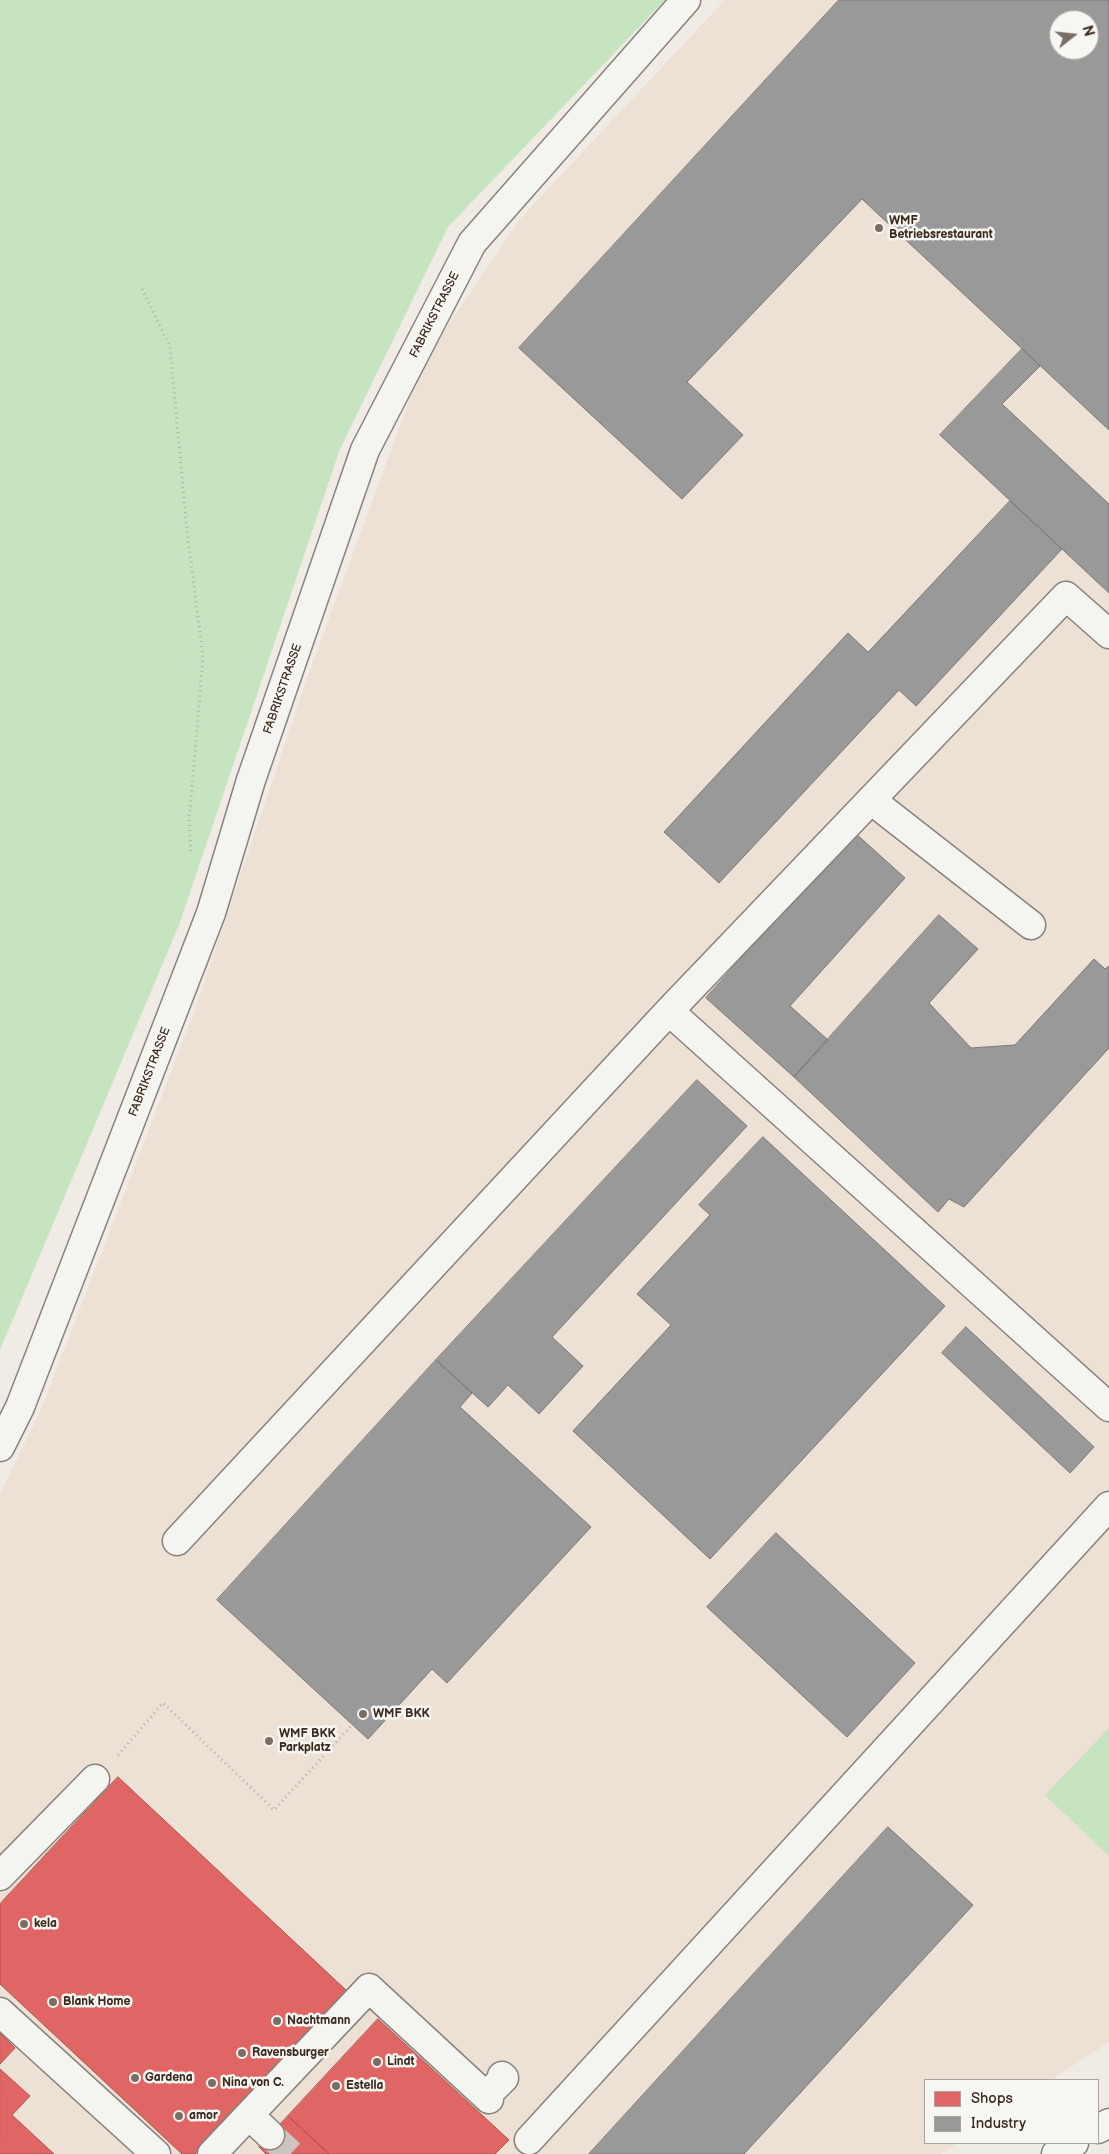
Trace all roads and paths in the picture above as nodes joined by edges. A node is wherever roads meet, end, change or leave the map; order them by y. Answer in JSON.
{"nodes":[{"id":1,"x":686,"y":0,"type":"edge"},
{"id":2,"x":142,"y":289,"type":"dead end"},
{"id":3,"x":1109,"y":634,"type":"edge"},
{"id":4,"x":871,"y":800,"type":"junction"},
{"id":5,"x":191,"y":858,"type":"dead end"},
{"id":6,"x":1031,"y":925,"type":"dead end"},
{"id":7,"x":669,"y":1011,"type":"junction"},
{"id":8,"x":1109,"y":1407,"type":"edge"},
{"id":9,"x":0,"y":1447,"type":"edge"},
{"id":10,"x":1109,"y":1506,"type":"edge"},
{"id":11,"x":177,"y":1541,"type":"dead end"},
{"id":12,"x":352,"y":1724,"type":"dead end"},
{"id":13,"x":116,"y":1757,"type":"dead end"},
{"id":14,"x":95,"y":1779,"type":"dead end"},
{"id":15,"x":0,"y":1876,"type":"edge"},
{"id":16,"x":0,"y":2012,"type":"edge"},
{"id":17,"x":502,"y":2076,"type":"dead end"},
{"id":18,"x":249,"y":2114,"type":"junction"},
{"id":19,"x":270,"y":2135,"type":"tunnel mouth"},
{"id":20,"x":529,"y":2140,"type":"dead end"},
{"id":21,"x":1072,"y":2144,"type":"edge"},
{"id":22,"x":156,"y":2154,"type":"edge"},
{"id":23,"x":212,"y":2154,"type":"edge"},
{"id":24,"x":1056,"y":2154,"type":"edge"}],
"edges":[{"from":1,"to":9,"type":"street","name":"FABRIKSTRASSE"},
{"from":2,"to":5,"type":"path"},
{"from":3,"to":4,"type":"street"},
{"from":4,"to":6,"type":"street"},
{"from":4,"to":7,"type":"street"},
{"from":7,"to":8,"type":"street"},
{"from":7,"to":11,"type":"street"},
{"from":10,"to":20,"type":"street"},
{"from":12,"to":13,"type":"path"},
{"from":14,"to":15,"type":"street"},
{"from":16,"to":22,"type":"street"},
{"from":17,"to":18,"type":"street"},
{"from":18,"to":19,"type":"street"},
{"from":18,"to":23,"type":"street"},
{"from":21,"to":24,"type":"street"}]}
